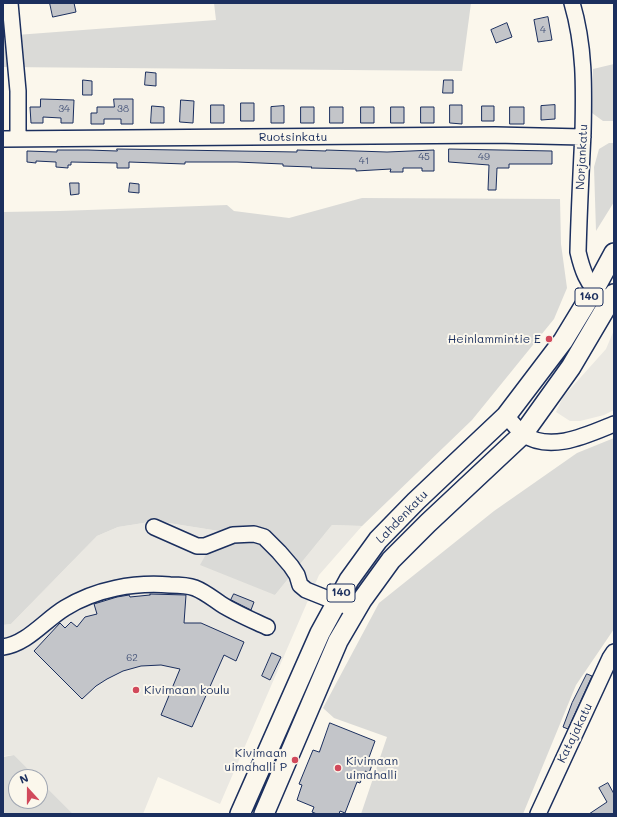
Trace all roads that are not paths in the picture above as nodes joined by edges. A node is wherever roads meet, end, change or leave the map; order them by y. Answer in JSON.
{"nodes":[{"id":1,"x":10,"y":3,"type":"edge"},
{"id":2,"x":572,"y":3,"type":"edge"},
{"id":3,"x":583,"y":137,"type":"junction"},
{"id":4,"x":3,"y":139,"type":"edge"},
{"id":5,"x":18,"y":139,"type":"junction"},
{"id":6,"x":614,"y":252,"type":"edge"},
{"id":7,"x":594,"y":290,"type":"junction"},
{"id":8,"x":613,"y":299,"type":"edge"},
{"id":9,"x":506,"y":416,"type":"junction"},
{"id":10,"x":614,"y":424,"type":"edge"},
{"id":11,"x":523,"y":434,"type":"junction"},
{"id":12,"x":154,"y":527,"type":"dead end"},
{"id":13,"x":337,"y":602,"type":"junction"},
{"id":14,"x":355,"y":611,"type":"junction"},
{"id":15,"x":267,"y":627,"type":"dead end"},
{"id":16,"x":3,"y":647,"type":"edge"},
{"id":17,"x":614,"y":652,"type":"edge"},
{"id":18,"x":240,"y":814,"type":"edge"},
{"id":19,"x":264,"y":814,"type":"edge"},
{"id":20,"x":538,"y":814,"type":"edge"}],
"edges":[{"from":1,"to":5,"type":"street"},
{"from":2,"to":3,"type":"street","name":"Norjankatu"},
{"from":3,"to":5,"type":"street","name":"Ruotsinkatu"},
{"from":3,"to":7,"type":"street","name":"Norjankatu"},
{"from":4,"to":5,"type":"street","name":"Ruotsinkatu"},
{"from":6,"to":7,"type":"main road","name":"Lahdenkatu","number":"140"},
{"from":7,"to":8,"type":"street","name":"Norjankatu"},
{"from":7,"to":9,"type":"main road","name":"Lahdenkatu","number":"140"},
{"from":8,"to":11,"type":"main road","name":"Lahdenkatu","number":"140"},
{"from":9,"to":11,"type":"street"},
{"from":9,"to":13,"type":"main road","name":"Lahdenkatu","number":"140"},
{"from":10,"to":11,"type":"street"},
{"from":11,"to":14,"type":"main road","name":"Lahdenkatu","number":"140"},
{"from":12,"to":13,"type":"street"},
{"from":13,"to":14,"type":"street"},
{"from":13,"to":18,"type":"main road","name":"Lahdenkatu","number":"140"},
{"from":14,"to":19,"type":"main road","name":"Lahdenkatu","number":"140"},
{"from":15,"to":16,"type":"street"},
{"from":17,"to":20,"type":"street","name":"Katajakatu"}]}
